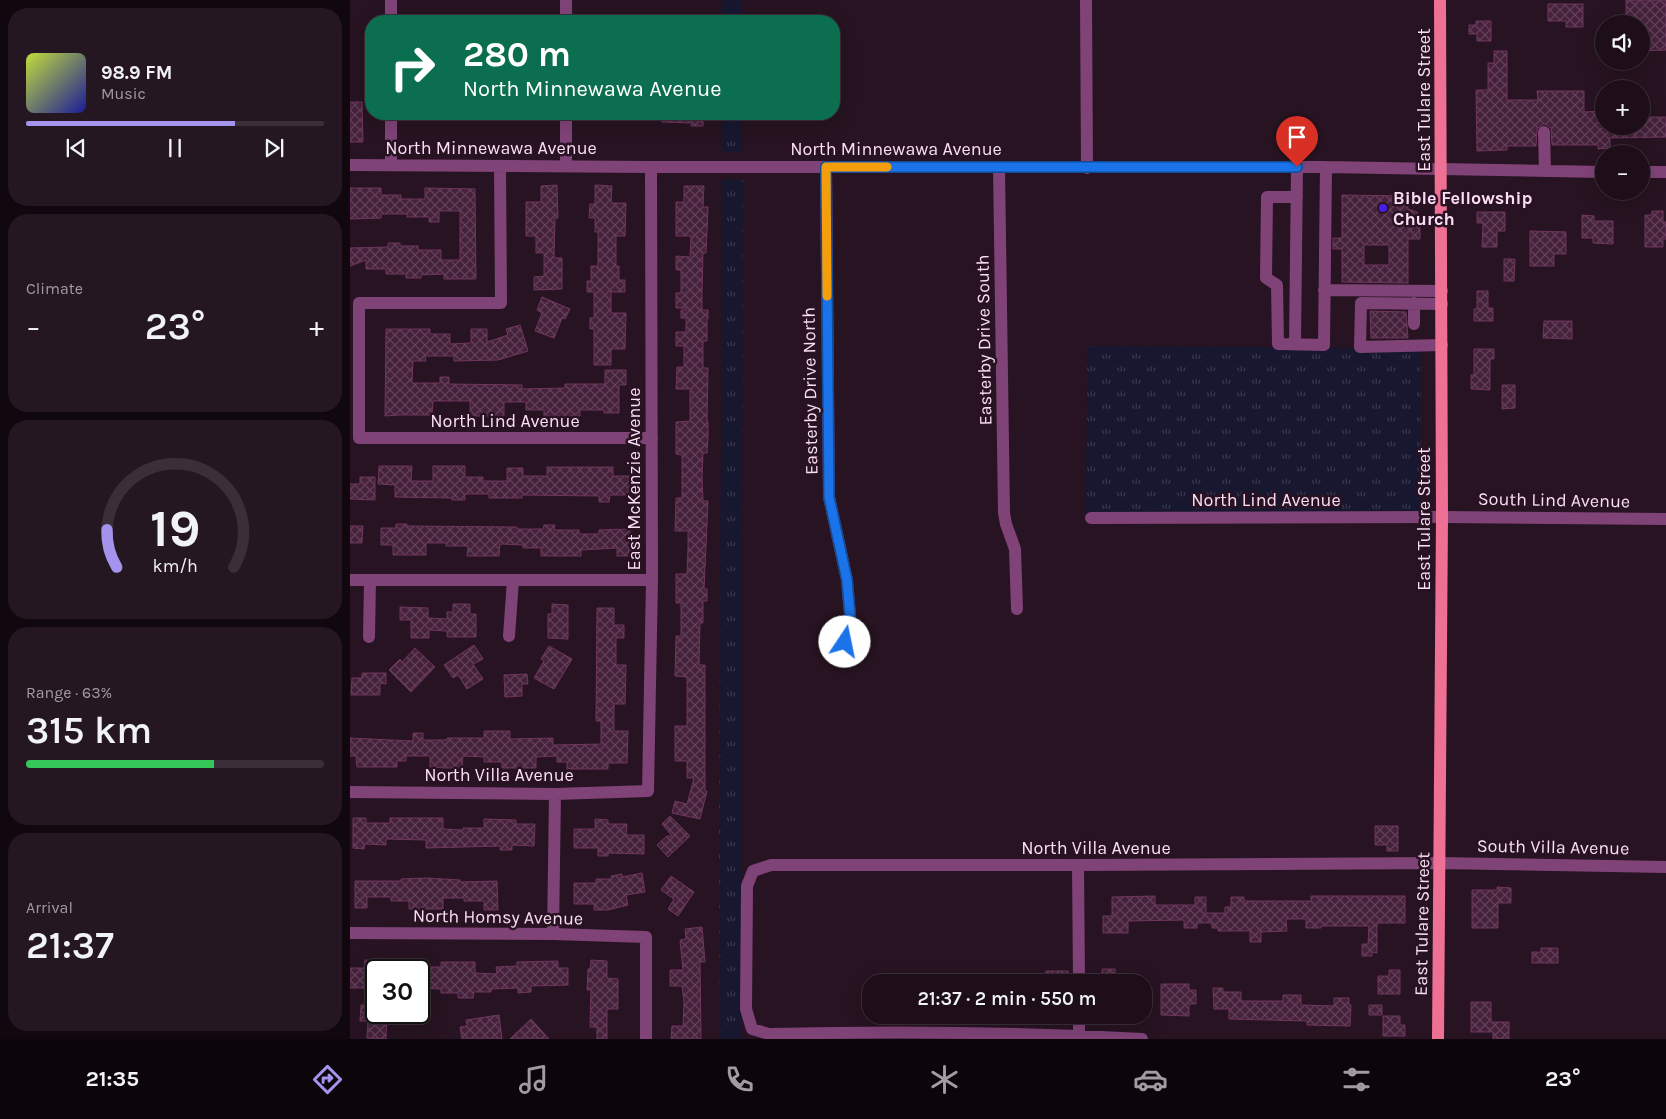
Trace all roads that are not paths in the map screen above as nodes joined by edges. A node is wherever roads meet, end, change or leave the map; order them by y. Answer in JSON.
{"nodes":[{"id":1,"x":391,"y":0,"type":"edge"},
{"id":2,"x":566,"y":0,"type":"edge"},
{"id":3,"x":1086,"y":0,"type":"edge"},
{"id":4,"x":1440,"y":0,"type":"edge"},
{"id":5,"x":391,"y":15,"type":"edge"},
{"id":6,"x":566,"y":15,"type":"edge"},
{"id":7,"x":391,"y":120,"type":"edge"},
{"id":8,"x":566,"y":120,"type":"edge"},
{"id":9,"x":1544,"y":132,"type":"dead end"},
{"id":10,"x":350,"y":164,"type":"edge"},
{"id":11,"x":391,"y":165,"type":"junction"},
{"id":12,"x":500,"y":166,"type":"junction"},
{"id":13,"x":566,"y":166,"type":"junction"},
{"id":14,"x":651,"y":167,"type":"junction"},
{"id":15,"x":826,"y":167,"type":"junction"},
{"id":16,"x":999,"y":167,"type":"junction"},
{"id":17,"x":1297,"y":167,"type":"junction"},
{"id":18,"x":1326,"y":167,"type":"junction"},
{"id":19,"x":1087,"y":168,"type":"junction"},
{"id":20,"x":1442,"y":169,"type":"junction"},
{"id":21,"x":1545,"y":171,"type":"junction"},
{"id":22,"x":1595,"y":172,"type":"edge"},
{"id":23,"x":1650,"y":172,"type":"edge"},
{"id":24,"x":1666,"y":172,"type":"edge"},
{"id":25,"x":1297,"y":197,"type":"junction"},
{"id":26,"x":1324,"y":290,"type":"junction"},
{"id":27,"x":1442,"y":297,"type":"junction"},
{"id":28,"x":1414,"y":303,"type":"junction"},
{"id":29,"x":1414,"y":324,"type":"dead end"},
{"id":30,"x":1295,"y":344,"type":"junction"},
{"id":31,"x":1442,"y":345,"type":"junction"},
{"id":32,"x":652,"y":438,"type":"junction"},
{"id":33,"x":1442,"y":517,"type":"junction"},
{"id":34,"x":1091,"y":518,"type":"dead end"},
{"id":35,"x":1666,"y":519,"type":"edge"},
{"id":36,"x":350,"y":580,"type":"edge"},
{"id":37,"x":370,"y":580,"type":"junction"},
{"id":38,"x":513,"y":580,"type":"junction"},
{"id":39,"x":652,"y":580,"type":"junction"},
{"id":40,"x":1017,"y":609,"type":"dead end"},
{"id":41,"x":509,"y":636,"type":"dead end"},
{"id":42,"x":369,"y":637,"type":"dead end"},
{"id":43,"x":845,"y":642,"type":"dead end"},
{"id":44,"x":648,"y":791,"type":"joint"},
{"id":45,"x":350,"y":792,"type":"edge"},
{"id":46,"x":555,"y":794,"type":"junction"},
{"id":47,"x":1440,"y":863,"type":"junction"},
{"id":48,"x":1078,"y":866,"type":"junction"},
{"id":49,"x":1666,"y":867,"type":"edge"},
{"id":50,"x":350,"y":933,"type":"edge"},
{"id":51,"x":553,"y":934,"type":"junction"},
{"id":52,"x":1079,"y":974,"type":"edge"},
{"id":53,"x":1079,"y":1024,"type":"edge"},
{"id":54,"x":891,"y":1035,"type":"edge"},
{"id":55,"x":1079,"y":1036,"type":"junction"},
{"id":56,"x":646,"y":1039,"type":"edge"},
{"id":57,"x":1142,"y":1039,"type":"edge"},
{"id":58,"x":1438,"y":1039,"type":"edge"}],
"edges":[{"from":1,"to":5,"type":"street"},
{"from":2,"to":6,"type":"street"},
{"from":3,"to":19,"type":"street"},
{"from":4,"to":20,"type":"main road","name":"East Tulare Street"},
{"from":7,"to":11,"type":"street"},
{"from":8,"to":13,"type":"street"},
{"from":9,"to":21,"type":"street"},
{"from":10,"to":11,"type":"street","name":"North Minnewawa Avenue"},
{"from":11,"to":12,"type":"street","name":"North Minnewawa Avenue"},
{"from":12,"to":13,"type":"street","name":"North Minnewawa Avenue"},
{"from":12,"to":32,"type":"street","name":"North Lind Avenue"},
{"from":13,"to":14,"type":"street","name":"North Minnewawa Avenue"},
{"from":14,"to":15,"type":"street","name":"North Minnewawa Avenue"},
{"from":14,"to":32,"type":"street","name":"East McKenzie Avenue"},
{"from":15,"to":16,"type":"street","name":"North Minnewawa Avenue"},
{"from":15,"to":43,"type":"street","name":"Easterby Drive North"},
{"from":16,"to":19,"type":"street","name":"North Minnewawa Avenue"},
{"from":16,"to":40,"type":"street","name":"Easterby Drive South"},
{"from":17,"to":18,"type":"street","name":"North Minnewawa Avenue"},
{"from":17,"to":19,"type":"street","name":"North Minnewawa Avenue"},
{"from":17,"to":25,"type":"street"},
{"from":18,"to":20,"type":"street","name":"North Minnewawa Avenue"},
{"from":18,"to":26,"type":"street"},
{"from":20,"to":21,"type":"street","name":"North Minnewawa Avenue"},
{"from":20,"to":27,"type":"main road","name":"East Tulare Street"},
{"from":21,"to":22,"type":"street","name":"North Minnewawa Avenue"},
{"from":23,"to":24,"type":"street"},
{"from":25,"to":30,"type":"street"},
{"from":25,"to":30,"type":"street"},
{"from":26,"to":27,"type":"street"},
{"from":26,"to":30,"type":"street"},
{"from":27,"to":28,"type":"street"},
{"from":27,"to":31,"type":"main road","name":"East Tulare Street"},
{"from":28,"to":29,"type":"street"},
{"from":28,"to":31,"type":"street"},
{"from":31,"to":33,"type":"main road","name":"East Tulare Street"},
{"from":32,"to":39,"type":"street","name":"East McKenzie Avenue"},
{"from":33,"to":34,"type":"street","name":"North Lind Avenue"},
{"from":33,"to":35,"type":"street","name":"South Lind Avenue"},
{"from":33,"to":47,"type":"main road","name":"East Tulare Street"},
{"from":36,"to":37,"type":"street"},
{"from":37,"to":38,"type":"street"},
{"from":37,"to":42,"type":"street"},
{"from":38,"to":39,"type":"street"},
{"from":38,"to":41,"type":"street"},
{"from":39,"to":44,"type":"street","name":"East McKenzie Avenue"},
{"from":44,"to":46,"type":"street","name":"North Villa Avenue"},
{"from":45,"to":46,"type":"street","name":"North Villa Avenue"},
{"from":46,"to":51,"type":"street"},
{"from":47,"to":48,"type":"street","name":"North Villa Avenue"},
{"from":47,"to":49,"type":"street","name":"South Villa Avenue"},
{"from":47,"to":58,"type":"main road","name":"East Tulare Street"},
{"from":48,"to":52,"type":"street"},
{"from":48,"to":54,"type":"street","name":"North Villa Avenue"},
{"from":50,"to":51,"type":"street","name":"North Homsy Avenue"},
{"from":51,"to":56,"type":"street","name":"North Homsy Avenue"},
{"from":53,"to":55,"type":"street"},
{"from":54,"to":55,"type":"street"},
{"from":55,"to":57,"type":"street"}]}
